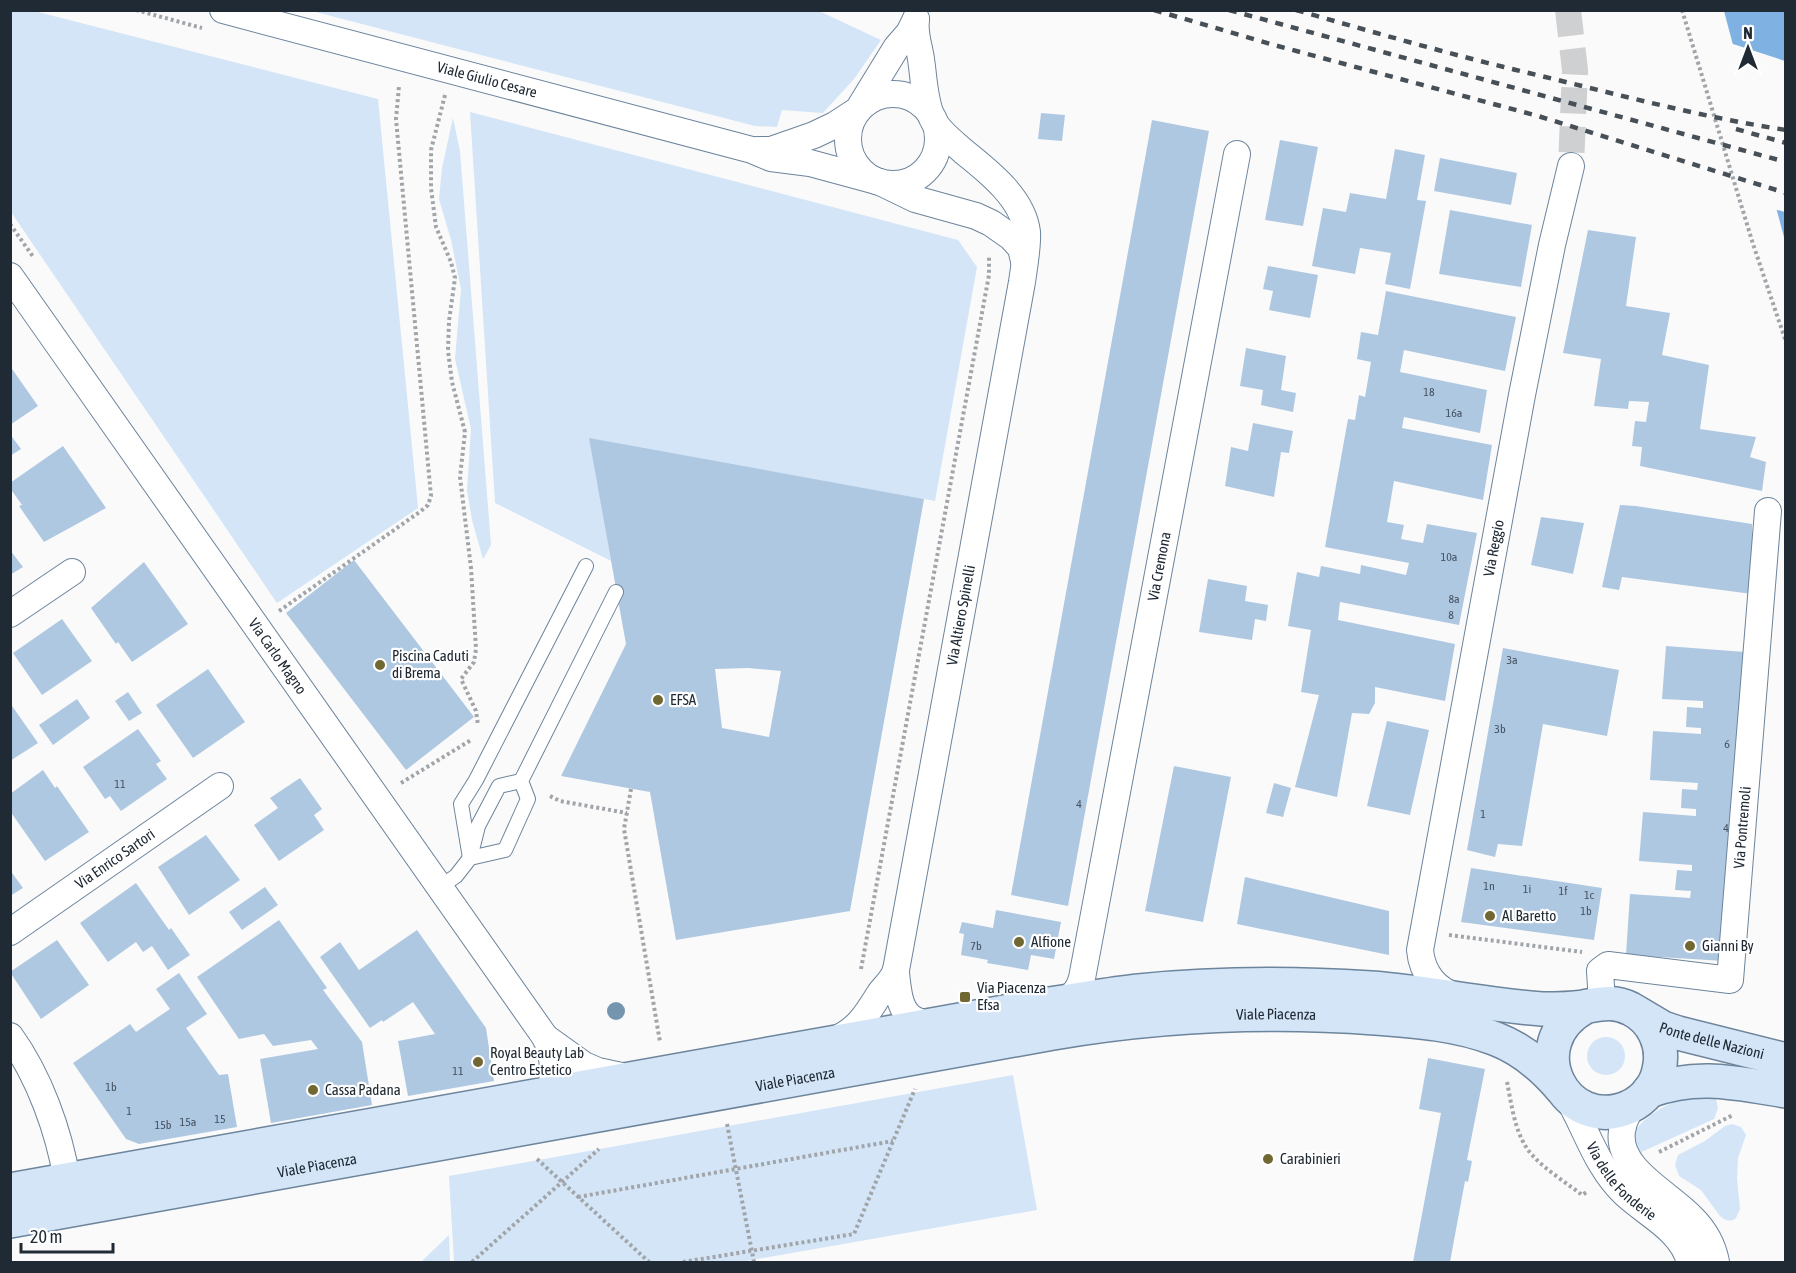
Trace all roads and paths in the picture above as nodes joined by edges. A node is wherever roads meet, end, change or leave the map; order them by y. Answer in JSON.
{"nodes":[{"id":1,"x":223,"y":10,"type":"edge"},
{"id":2,"x":1682,"y":10,"type":"edge"},
{"id":3,"x":452,"y":71,"type":"junction"},
{"id":4,"x":401,"y":80,"type":"dead end"},
{"id":5,"x":438,"y":95,"type":"dead end"},
{"id":6,"x":445,"y":97,"type":"junction"},
{"id":7,"x":455,"y":99,"type":"dead end"},
{"id":8,"x":858,"y":110,"type":"junction"},
{"id":9,"x":932,"y":118,"type":"junction"},
{"id":10,"x":752,"y":150,"type":"junction"},
{"id":11,"x":1238,"y":154,"type":"dead end"},
{"id":12,"x":1571,"y":166,"type":"tunnel mouth"},
{"id":13,"x":880,"y":182,"type":"junction"},
{"id":14,"x":10,"y":224,"type":"edge"},
{"id":15,"x":987,"y":250,"type":"dead end"},
{"id":16,"x":1024,"y":261,"type":"junction"},
{"id":17,"x":38,"y":263,"type":"dead end"},
{"id":18,"x":10,"y":276,"type":"edge"},
{"id":19,"x":1785,"y":342,"type":"edge"},
{"id":20,"x":1768,"y":511,"type":"dead end"},
{"id":21,"x":586,"y":567,"type":"dead end"},
{"id":22,"x":72,"y":572,"type":"dead end"},
{"id":23,"x":616,"y":592,"type":"dead end"},
{"id":24,"x":271,"y":603,"type":"dead end"},
{"id":25,"x":10,"y":614,"type":"edge"},
{"id":26,"x":476,"y":731,"type":"dead end"},
{"id":27,"x":473,"y":738,"type":"dead end"},
{"id":28,"x":521,"y":781,"type":"junction"},
{"id":29,"x":220,"y":786,"type":"dead end"},
{"id":30,"x":631,"y":789,"type":"dead end"},
{"id":31,"x":376,"y":797,"type":"junction"},
{"id":32,"x":627,"y":813,"type":"junction"},
{"id":33,"x":470,"y":858,"type":"junction"},
{"id":34,"x":440,"y":887,"type":"junction"},
{"id":35,"x":10,"y":932,"type":"edge"},
{"id":36,"x":1424,"y":932,"type":"junction"},
{"id":37,"x":896,"y":970,"type":"junction"},
{"id":38,"x":860,"y":972,"type":"dead end"},
{"id":39,"x":1092,"y":987,"type":"junction"},
{"id":40,"x":1382,"y":989,"type":"junction"},
{"id":41,"x":1466,"y":999,"type":"junction"},
{"id":42,"x":1594,"y":1005,"type":"junction"},
{"id":43,"x":1641,"y":1015,"type":"junction"},
{"id":44,"x":943,"y":1023,"type":"junction"},
{"id":45,"x":10,"y":1036,"type":"edge"},
{"id":46,"x":545,"y":1036,"type":"junction"},
{"id":47,"x":671,"y":1040,"type":"dead end"},
{"id":48,"x":660,"y":1042,"type":"junction"},
{"id":49,"x":653,"y":1043,"type":"dead end"},
{"id":50,"x":814,"y":1046,"type":"junction"},
{"id":51,"x":1772,"y":1057,"type":"edge"},
{"id":52,"x":633,"y":1078,"type":"junction"},
{"id":53,"x":1507,"y":1079,"type":"dead end"},
{"id":54,"x":918,"y":1083,"type":"dead end"},
{"id":55,"x":1565,"y":1093,"type":"junction"},
{"id":56,"x":1645,"y":1095,"type":"junction"},
{"id":57,"x":537,"y":1096,"type":"junction"},
{"id":58,"x":1763,"y":1097,"type":"edge"},
{"id":59,"x":726,"y":1120,"type":"dead end"},
{"id":60,"x":893,"y":1141,"type":"junction"},
{"id":61,"x":606,"y":1142,"type":"dead end"},
{"id":62,"x":543,"y":1153,"type":"dead end"},
{"id":63,"x":1655,"y":1154,"type":"dead end"},
{"id":64,"x":735,"y":1169,"type":"junction"},
{"id":65,"x":67,"y":1180,"type":"junction"},
{"id":66,"x":561,"y":1182,"type":"junction"},
{"id":67,"x":10,"y":1190,"type":"edge"},
{"id":68,"x":1590,"y":1191,"type":"dead end"},
{"id":69,"x":578,"y":1197,"type":"junction"},
{"id":70,"x":10,"y":1221,"type":"edge"},
{"id":71,"x":752,"y":1251,"type":"junction"},
{"id":72,"x":472,"y":1263,"type":"edge"},
{"id":73,"x":649,"y":1263,"type":"edge"},
{"id":74,"x":683,"y":1263,"type":"edge"},
{"id":75,"x":754,"y":1263,"type":"edge"},
{"id":76,"x":1690,"y":1263,"type":"edge"},
{"id":77,"x":1716,"y":1263,"type":"edge"}],
"edges":[{"from":1,"to":3,"type":"street","name":"Viale Giulio Cesare"},
{"from":2,"to":19,"type":"path"},
{"from":3,"to":6,"type":"path"},
{"from":3,"to":10,"type":"street","name":"Viale Giulio Cesare"},
{"from":4,"to":24,"type":"path"},
{"from":5,"to":6,"type":"path"},
{"from":6,"to":7,"type":"path"},
{"from":6,"to":26,"type":"path"},
{"from":8,"to":9,"type":"street"},
{"from":8,"to":9,"type":"street"},
{"from":8,"to":10,"type":"street"},
{"from":8,"to":13,"type":"street"},
{"from":9,"to":13,"type":"street"},
{"from":9,"to":16,"type":"street","name":"Via Altiero Spinelli"},
{"from":10,"to":13,"type":"street","name":"Viale Giulio Cesare"},
{"from":11,"to":39,"type":"street","name":"Via Cremona"},
{"from":12,"to":36,"type":"street","name":"Via Reggio"},
{"from":13,"to":16,"type":"street"},
{"from":14,"to":17,"type":"path"},
{"from":15,"to":38,"type":"path"},
{"from":16,"to":37,"type":"street","name":"Via Altiero Spinelli"},
{"from":18,"to":31,"type":"street","name":"Via Carlo Magno"},
{"from":20,"to":42,"type":"street","name":"Via Pontremoli"},
{"from":21,"to":33,"type":"lane"},
{"from":22,"to":25,"type":"street"},
{"from":23,"to":28,"type":"lane"},
{"from":27,"to":31,"type":"path"},
{"from":28,"to":32,"type":"path"},
{"from":28,"to":33,"type":"lane"},
{"from":28,"to":33,"type":"lane"},
{"from":29,"to":35,"type":"street","name":"Via Enrico Sartori"},
{"from":30,"to":32,"type":"path"},
{"from":31,"to":34,"type":"street","name":"Via Carlo Magno"},
{"from":32,"to":48,"type":"path"},
{"from":33,"to":34,"type":"lane"},
{"from":34,"to":46,"type":"street","name":"Via Carlo Magno"},
{"from":36,"to":40,"type":"street","name":"Via Reggio"},
{"from":36,"to":41,"type":"street","name":"Via Reggio"},
{"from":37,"to":44,"type":"street","name":"Via Altiero Spinelli"},
{"from":37,"to":50,"type":"street","name":"Via Altiero Spinelli"},
{"from":39,"to":40,"type":"main road","name":"Viale Piacenza"},
{"from":39,"to":44,"type":"main road","name":"Viale Piacenza"},
{"from":40,"to":41,"type":"main road","name":"Viale Piacenza"},
{"from":41,"to":42,"type":"main road","name":"Viale Piacenza"},
{"from":42,"to":43,"type":"main road","name":"Viale Piacenza"},
{"from":42,"to":55,"type":"main road"},
{"from":43,"to":51,"type":"main road","name":"Ponte delle Nazioni"},
{"from":43,"to":56,"type":"main road"},
{"from":44,"to":50,"type":"main road","name":"Viale Piacenza"},
{"from":45,"to":65,"type":"street"},
{"from":46,"to":52,"type":"street","name":"Via Carlo Magno"},
{"from":46,"to":57,"type":"street","name":"Via Carlo Magno"},
{"from":47,"to":48,"type":"path"},
{"from":48,"to":49,"type":"path"},
{"from":50,"to":52,"type":"main road","name":"Viale Piacenza"},
{"from":52,"to":57,"type":"main road","name":"Viale Piacenza"},
{"from":53,"to":68,"type":"path"},
{"from":54,"to":60,"type":"path"},
{"from":55,"to":56,"type":"main road","name":"Viale Piacenza"},
{"from":55,"to":70,"type":"main road","name":"Viale Piacenza"},
{"from":55,"to":76,"type":"street","name":"Via delle Fonderie"},
{"from":56,"to":58,"type":"main road"},
{"from":56,"to":77,"type":"street","name":"Via delle Fonderie"},
{"from":57,"to":65,"type":"main road","name":"Viale Piacenza"},
{"from":58,"to":63,"type":"path"},
{"from":59,"to":64,"type":"path"},
{"from":60,"to":64,"type":"path"},
{"from":60,"to":71,"type":"path"},
{"from":61,"to":66,"type":"path"},
{"from":62,"to":66,"type":"path"},
{"from":64,"to":69,"type":"path"},
{"from":64,"to":71,"type":"path"},
{"from":65,"to":67,"type":"main road","name":"Viale Piacenza"},
{"from":66,"to":69,"type":"path"},
{"from":66,"to":72,"type":"path"},
{"from":69,"to":73,"type":"path"},
{"from":71,"to":74,"type":"path"},
{"from":71,"to":75,"type":"path"}]}
